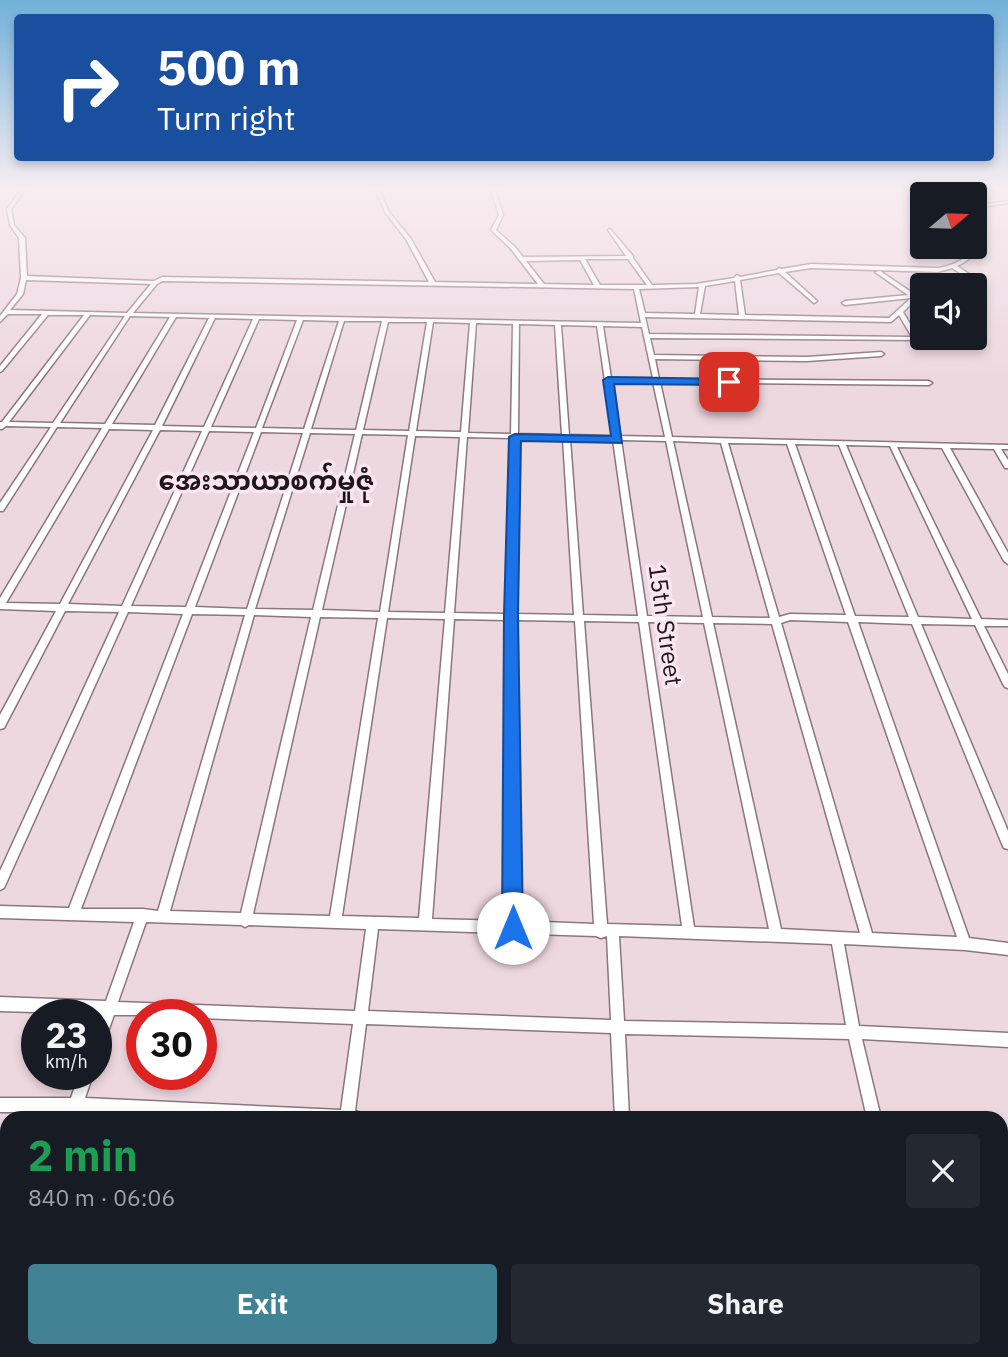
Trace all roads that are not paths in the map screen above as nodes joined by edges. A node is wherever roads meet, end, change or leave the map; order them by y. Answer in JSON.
{"nodes":[{"id":1,"x":23,"y":250,"type":"edge"},
{"id":2,"x":414,"y":250,"type":"edge"},
{"id":3,"x":513,"y":250,"type":"edge"},
{"id":4,"x":626,"y":250,"type":"edge"},
{"id":5,"x":631,"y":257,"type":"junction"},
{"id":6,"x":582,"y":258,"type":"junction"},
{"id":7,"x":522,"y":259,"type":"junction"},
{"id":8,"x":966,"y":259,"type":"edge"},
{"id":9,"x":954,"y":267,"type":"junction"},
{"id":10,"x":779,"y":270,"type":"junction"},
{"id":11,"x":876,"y":270,"type":"junction"},
{"id":12,"x":964,"y":273,"type":"edge"},
{"id":13,"x":737,"y":277,"type":"junction"},
{"id":14,"x":24,"y":278,"type":"junction"},
{"id":15,"x":155,"y":282,"type":"junction"},
{"id":16,"x":433,"y":284,"type":"junction"},
{"id":17,"x":702,"y":285,"type":"junction"},
{"id":18,"x":543,"y":286,"type":"junction"},
{"id":19,"x":598,"y":287,"type":"junction"},
{"id":20,"x":636,"y":287,"type":"junction"},
{"id":21,"x":651,"y":287,"type":"junction"},
{"id":22,"x":910,"y":291,"type":"edge"},
{"id":23,"x":910,"y":297,"type":"edge"},
{"id":24,"x":814,"y":301,"type":"dead end"},
{"id":25,"x":845,"y":303,"type":"dead end"},
{"id":26,"x":910,"y":304,"type":"edge"},
{"id":27,"x":0,"y":305,"type":"edge"},
{"id":28,"x":9,"y":309,"type":"junction"},
{"id":29,"x":47,"y":312,"type":"junction"},
{"id":30,"x":900,"y":312,"type":"junction"},
{"id":31,"x":89,"y":313,"type":"junction"},
{"id":32,"x":129,"y":314,"type":"junction"},
{"id":33,"x":174,"y":315,"type":"junction"},
{"id":34,"x":213,"y":316,"type":"junction"},
{"id":35,"x":257,"y":317,"type":"junction"},
{"id":36,"x":697,"y":317,"type":"junction"},
{"id":37,"x":301,"y":318,"type":"junction"},
{"id":38,"x":742,"y":318,"type":"junction"},
{"id":39,"x":342,"y":319,"type":"junction"},
{"id":40,"x":0,"y":320,"type":"edge"},
{"id":41,"x":385,"y":320,"type":"junction"},
{"id":42,"x":643,"y":320,"type":"junction"},
{"id":43,"x":430,"y":321,"type":"junction"},
{"id":44,"x":473,"y":321,"type":"junction"},
{"id":45,"x":516,"y":322,"type":"junction"},
{"id":46,"x":558,"y":323,"type":"junction"},
{"id":47,"x":600,"y":324,"type":"junction"},
{"id":48,"x":646,"y":335,"type":"junction"},
{"id":49,"x":881,"y":354,"type":"dead end"},
{"id":50,"x":651,"y":357,"type":"junction"},
{"id":51,"x":0,"y":370,"type":"edge"},
{"id":52,"x":608,"y":380,"type":"junction"},
{"id":53,"x":656,"y":381,"type":"junction"},
{"id":54,"x":929,"y":383,"type":"dead end"},
{"id":55,"x":1,"y":426,"type":"edge"},
{"id":56,"x":56,"y":426,"type":"junction"},
{"id":57,"x":107,"y":427,"type":"junction"},
{"id":58,"x":158,"y":428,"type":"junction"},
{"id":59,"x":207,"y":429,"type":"junction"},
{"id":60,"x":257,"y":430,"type":"junction"},
{"id":61,"x":308,"y":432,"type":"junction"},
{"id":62,"x":357,"y":433,"type":"junction"},
{"id":63,"x":411,"y":435,"type":"junction"},
{"id":64,"x":464,"y":436,"type":"junction"},
{"id":65,"x":515,"y":437,"type":"junction"},
{"id":66,"x":567,"y":439,"type":"junction"},
{"id":67,"x":617,"y":440,"type":"junction"},
{"id":68,"x":670,"y":441,"type":"junction"},
{"id":69,"x":724,"y":442,"type":"junction"},
{"id":70,"x":791,"y":444,"type":"junction"},
{"id":71,"x":842,"y":445,"type":"junction"},
{"id":72,"x":893,"y":446,"type":"junction"},
{"id":73,"x":945,"y":446,"type":"junction"},
{"id":74,"x":996,"y":447,"type":"junction"},
{"id":75,"x":1008,"y":447,"type":"edge"},
{"id":76,"x":1008,"y":466,"type":"edge"},
{"id":77,"x":0,"y":509,"type":"edge"},
{"id":78,"x":1008,"y":561,"type":"edge"},
{"id":79,"x":0,"y":605,"type":"edge"},
{"id":80,"x":63,"y":607,"type":"junction"},
{"id":81,"x":125,"y":608,"type":"junction"},
{"id":82,"x":188,"y":610,"type":"junction"},
{"id":83,"x":250,"y":612,"type":"junction"},
{"id":84,"x":315,"y":613,"type":"junction"},
{"id":85,"x":383,"y":615,"type":"junction"},
{"id":86,"x":511,"y":615,"type":"junction"},
{"id":87,"x":449,"y":616,"type":"junction"},
{"id":88,"x":580,"y":618,"type":"junction"},
{"id":89,"x":642,"y":619,"type":"junction"},
{"id":90,"x":853,"y":619,"type":"junction"},
{"id":91,"x":707,"y":620,"type":"junction"},
{"id":92,"x":916,"y":620,"type":"junction"},
{"id":93,"x":776,"y":621,"type":"junction"},
{"id":94,"x":979,"y":622,"type":"junction"},
{"id":95,"x":1008,"y":623,"type":"edge"},
{"id":96,"x":1008,"y":684,"type":"edge"},
{"id":97,"x":0,"y":725,"type":"edge"},
{"id":98,"x":1008,"y":844,"type":"edge"},
{"id":99,"x":0,"y":884,"type":"edge"},
{"id":100,"x":0,"y":912,"type":"edge"},
{"id":101,"x":73,"y":914,"type":"junction"},
{"id":102,"x":142,"y":915,"type":"junction"},
{"id":103,"x":162,"y":917,"type":"junction"},
{"id":104,"x":245,"y":921,"type":"junction"},
{"id":105,"x":335,"y":921,"type":"junction"},
{"id":106,"x":373,"y":923,"type":"junction"},
{"id":107,"x":425,"y":925,"type":"junction"},
{"id":108,"x":513,"y":928,"type":"junction"},
{"id":109,"x":607,"y":932,"type":"junction"},
{"id":110,"x":689,"y":932,"type":"junction"},
{"id":111,"x":776,"y":935,"type":"junction"},
{"id":112,"x":838,"y":938,"type":"junction"},
{"id":113,"x":868,"y":940,"type":"junction"},
{"id":114,"x":965,"y":944,"type":"junction"},
{"id":115,"x":1008,"y":949,"type":"edge"},
{"id":116,"x":112,"y":1001,"type":"edge"},
{"id":117,"x":0,"y":1004,"type":"edge"},
{"id":118,"x":21,"y":1005,"type":"edge"},
{"id":119,"x":112,"y":1007,"type":"edge"},
{"id":120,"x":362,"y":1017,"type":"junction"},
{"id":121,"x":617,"y":1027,"type":"junction"},
{"id":122,"x":854,"y":1032,"type":"junction"},
{"id":123,"x":1008,"y":1040,"type":"edge"},
{"id":124,"x":81,"y":1090,"type":"edge"},
{"id":125,"x":0,"y":1104,"type":"edge"},
{"id":126,"x":65,"y":1111,"type":"edge"},
{"id":127,"x":74,"y":1111,"type":"edge"},
{"id":128,"x":348,"y":1111,"type":"edge"},
{"id":129,"x":622,"y":1111,"type":"edge"},
{"id":130,"x":872,"y":1111,"type":"edge"}],
"edges":[{"from":1,"to":14,"type":"street"},
{"from":2,"to":16,"type":"street"},
{"from":3,"to":7,"type":"street"},
{"from":4,"to":5,"type":"street"},
{"from":5,"to":6,"type":"street"},
{"from":5,"to":21,"type":"street"},
{"from":6,"to":7,"type":"street"},
{"from":6,"to":19,"type":"street"},
{"from":7,"to":18,"type":"street"},
{"from":8,"to":9,"type":"street"},
{"from":9,"to":11,"type":"street"},
{"from":9,"to":12,"type":"street"},
{"from":10,"to":11,"type":"street"},
{"from":10,"to":13,"type":"street"},
{"from":10,"to":24,"type":"street"},
{"from":11,"to":22,"type":"street"},
{"from":13,"to":17,"type":"street"},
{"from":13,"to":38,"type":"street"},
{"from":14,"to":15,"type":"street"},
{"from":14,"to":28,"type":"street"},
{"from":15,"to":16,"type":"street"},
{"from":15,"to":32,"type":"street"},
{"from":16,"to":18,"type":"street"},
{"from":17,"to":21,"type":"street"},
{"from":17,"to":36,"type":"street"},
{"from":18,"to":19,"type":"street"},
{"from":19,"to":20,"type":"street"},
{"from":20,"to":21,"type":"street"},
{"from":20,"to":42,"type":"street"},
{"from":23,"to":25,"type":"street"},
{"from":26,"to":30,"type":"street"},
{"from":27,"to":28,"type":"street"},
{"from":28,"to":29,"type":"street"},
{"from":28,"to":40,"type":"street"},
{"from":29,"to":31,"type":"street"},
{"from":29,"to":51,"type":"street"},
{"from":30,"to":38,"type":"street"},
{"from":30,"to":48,"type":"street"},
{"from":31,"to":32,"type":"street"},
{"from":31,"to":55,"type":"street"},
{"from":32,"to":33,"type":"street"},
{"from":32,"to":56,"type":"street"},
{"from":33,"to":34,"type":"street"},
{"from":33,"to":57,"type":"street"},
{"from":34,"to":35,"type":"street"},
{"from":34,"to":58,"type":"street"},
{"from":35,"to":37,"type":"street"},
{"from":35,"to":59,"type":"street"},
{"from":36,"to":38,"type":"street"},
{"from":36,"to":42,"type":"street"},
{"from":37,"to":39,"type":"street"},
{"from":37,"to":60,"type":"street"},
{"from":39,"to":41,"type":"street"},
{"from":39,"to":61,"type":"street"},
{"from":41,"to":43,"type":"street"},
{"from":41,"to":62,"type":"street"},
{"from":42,"to":47,"type":"street"},
{"from":42,"to":48,"type":"street"},
{"from":43,"to":44,"type":"street"},
{"from":43,"to":63,"type":"street"},
{"from":44,"to":45,"type":"street"},
{"from":44,"to":64,"type":"street"},
{"from":45,"to":46,"type":"street"},
{"from":45,"to":65,"type":"street"},
{"from":46,"to":47,"type":"street"},
{"from":46,"to":66,"type":"street"},
{"from":47,"to":52,"type":"street","name":"15th Street"},
{"from":48,"to":50,"type":"street"},
{"from":49,"to":50,"type":"street"},
{"from":50,"to":53,"type":"street"},
{"from":52,"to":53,"type":"street"},
{"from":52,"to":67,"type":"street","name":"15th Street"},
{"from":53,"to":54,"type":"street"},
{"from":53,"to":68,"type":"street"},
{"from":55,"to":56,"type":"street"},
{"from":56,"to":57,"type":"street"},
{"from":56,"to":77,"type":"street"},
{"from":57,"to":58,"type":"street"},
{"from":57,"to":79,"type":"street"},
{"from":58,"to":59,"type":"street"},
{"from":58,"to":80,"type":"street"},
{"from":59,"to":60,"type":"street"},
{"from":59,"to":81,"type":"street"},
{"from":60,"to":61,"type":"street"},
{"from":60,"to":82,"type":"street"},
{"from":61,"to":62,"type":"street"},
{"from":61,"to":83,"type":"street"},
{"from":62,"to":63,"type":"street"},
{"from":62,"to":84,"type":"street"},
{"from":63,"to":64,"type":"street"},
{"from":63,"to":85,"type":"street"},
{"from":64,"to":65,"type":"street"},
{"from":64,"to":87,"type":"street"},
{"from":65,"to":66,"type":"street"},
{"from":65,"to":86,"type":"street"},
{"from":66,"to":67,"type":"street"},
{"from":66,"to":88,"type":"street"},
{"from":67,"to":68,"type":"street"},
{"from":67,"to":89,"type":"street","name":"15th Street"},
{"from":68,"to":69,"type":"street"},
{"from":68,"to":91,"type":"street"},
{"from":69,"to":70,"type":"street"},
{"from":69,"to":93,"type":"street"},
{"from":70,"to":71,"type":"street"},
{"from":70,"to":90,"type":"street"},
{"from":71,"to":72,"type":"street"},
{"from":71,"to":92,"type":"street"},
{"from":72,"to":73,"type":"street"},
{"from":72,"to":94,"type":"street"},
{"from":73,"to":74,"type":"street"},
{"from":73,"to":78,"type":"street"},
{"from":74,"to":75,"type":"street"},
{"from":74,"to":76,"type":"street"},
{"from":79,"to":80,"type":"street"},
{"from":80,"to":81,"type":"street"},
{"from":80,"to":97,"type":"street"},
{"from":81,"to":82,"type":"street"},
{"from":81,"to":99,"type":"street"},
{"from":82,"to":83,"type":"street"},
{"from":82,"to":101,"type":"street"},
{"from":83,"to":84,"type":"street"},
{"from":83,"to":103,"type":"street"},
{"from":84,"to":85,"type":"street"},
{"from":84,"to":104,"type":"street"},
{"from":85,"to":87,"type":"street"},
{"from":85,"to":105,"type":"street"},
{"from":86,"to":87,"type":"street"},
{"from":86,"to":88,"type":"street"},
{"from":86,"to":108,"type":"street"},
{"from":87,"to":107,"type":"street"},
{"from":88,"to":89,"type":"street"},
{"from":88,"to":109,"type":"street"},
{"from":89,"to":91,"type":"street"},
{"from":89,"to":110,"type":"street","name":"15th Street"},
{"from":90,"to":92,"type":"street"},
{"from":90,"to":93,"type":"street"},
{"from":90,"to":114,"type":"street"},
{"from":91,"to":93,"type":"street"},
{"from":91,"to":111,"type":"street"},
{"from":92,"to":94,"type":"street"},
{"from":92,"to":98,"type":"street"},
{"from":93,"to":113,"type":"street"},
{"from":94,"to":95,"type":"street"},
{"from":94,"to":96,"type":"street"},
{"from":100,"to":101,"type":"street"},
{"from":101,"to":102,"type":"street"},
{"from":102,"to":103,"type":"street"},
{"from":102,"to":116,"type":"street"},
{"from":103,"to":104,"type":"street"},
{"from":104,"to":105,"type":"street"},
{"from":105,"to":106,"type":"street"},
{"from":106,"to":107,"type":"street"},
{"from":106,"to":120,"type":"street"},
{"from":107,"to":108,"type":"street"},
{"from":108,"to":109,"type":"street"},
{"from":109,"to":110,"type":"street"},
{"from":109,"to":121,"type":"street"},
{"from":110,"to":111,"type":"street"},
{"from":111,"to":112,"type":"street"},
{"from":112,"to":113,"type":"street"},
{"from":112,"to":122,"type":"street"},
{"from":113,"to":114,"type":"street"},
{"from":114,"to":115,"type":"street"},
{"from":117,"to":118,"type":"street"},
{"from":119,"to":120,"type":"street"},
{"from":120,"to":121,"type":"street"},
{"from":120,"to":128,"type":"street"},
{"from":121,"to":122,"type":"street"},
{"from":121,"to":129,"type":"street"},
{"from":122,"to":123,"type":"street"},
{"from":122,"to":130,"type":"street"},
{"from":124,"to":127,"type":"street"},
{"from":125,"to":126,"type":"street"}]}
